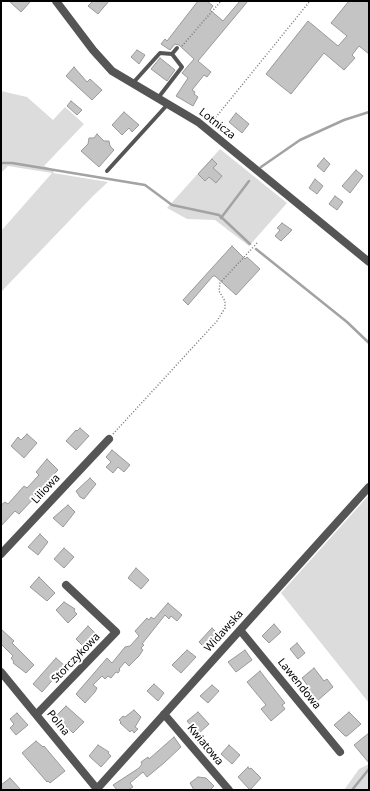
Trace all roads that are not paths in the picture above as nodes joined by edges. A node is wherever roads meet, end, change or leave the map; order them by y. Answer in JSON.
{"nodes":[{"id":1,"x":56,"y":1,"type":"edge"},
{"id":2,"x":177,"y":48,"type":"road end"},
{"id":3,"x":172,"y":54,"type":"junction"},
{"id":4,"x":132,"y":84,"type":"junction"},
{"id":5,"x":158,"y":98,"type":"junction"},
{"id":6,"x":169,"y":104,"type":"junction"},
{"id":7,"x":107,"y":171,"type":"dead end"},
{"id":8,"x":369,"y":262,"type":"edge"},
{"id":9,"x":109,"y":439,"type":"road end"},
{"id":10,"x":369,"y":487,"type":"edge"},
{"id":11,"x":1,"y":554,"type":"edge"},
{"id":12,"x":66,"y":585,"type":"dead end"},
{"id":13,"x":240,"y":630,"type":"junction"},
{"id":14,"x":1,"y":672,"type":"edge"},
{"id":15,"x":37,"y":714,"type":"junction"},
{"id":16,"x":164,"y":714,"type":"junction"},
{"id":17,"x":340,"y":752,"type":"dead end"},
{"id":18,"x":96,"y":789,"type":"edge"},
{"id":19,"x":229,"y":790,"type":"edge"}],
"edges":[{"from":1,"to":4,"type":"street","name":"Lotnicza"},
{"from":2,"to":3,"type":"lane"},
{"from":3,"to":4,"type":"lane"},
{"from":3,"to":5,"type":"lane"},
{"from":4,"to":5,"type":"street","name":"Lotnicza"},
{"from":5,"to":6,"type":"street","name":"Lotnicza"},
{"from":6,"to":7,"type":"lane"},
{"from":6,"to":8,"type":"street","name":"Lotnicza"},
{"from":9,"to":11,"type":"street","name":"Liliowa"},
{"from":10,"to":13,"type":"street","name":"Widawska"},
{"from":12,"to":15,"type":"street","name":"Storczykowa"},
{"from":13,"to":16,"type":"street","name":"Widawska"},
{"from":13,"to":17,"type":"street","name":"Lawendowa"},
{"from":14,"to":15,"type":"street","name":"Polna"},
{"from":15,"to":18,"type":"street","name":"Polna"},
{"from":16,"to":18,"type":"street","name":"Widawska"},
{"from":16,"to":19,"type":"street","name":"Kwiatowa"}]}
